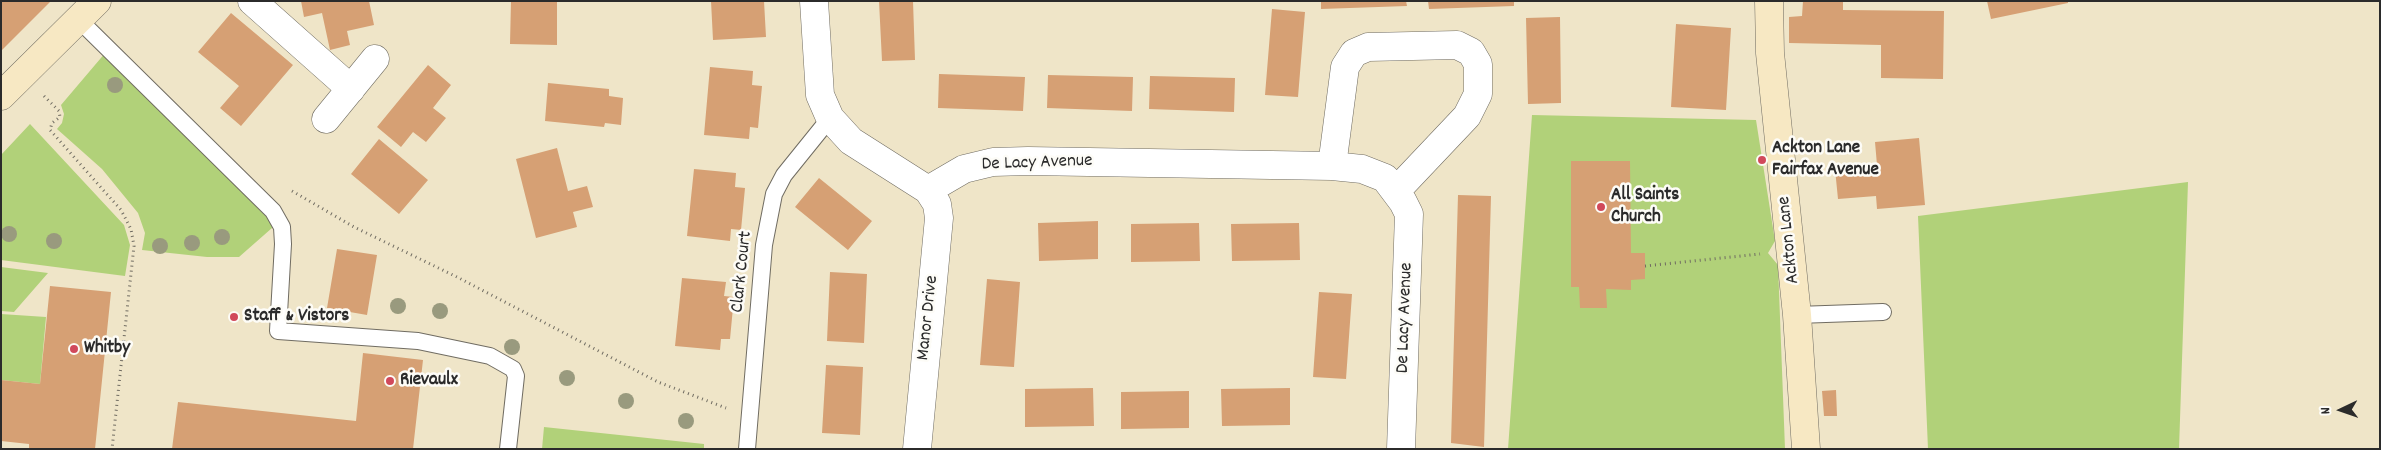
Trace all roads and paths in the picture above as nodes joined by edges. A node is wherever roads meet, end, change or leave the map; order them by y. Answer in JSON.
{"nodes":[{"id":1,"x":252,"y":1,"type":"edge"},
{"id":2,"x":814,"y":1,"type":"edge"},
{"id":3,"x":1769,"y":1,"type":"edge"},
{"id":4,"x":87,"y":10,"type":"edge"},
{"id":5,"x":375,"y":59,"type":"dead end"},
{"id":6,"x":23,"y":74,"type":"junction"},
{"id":7,"x":351,"y":89,"type":"junction"},
{"id":8,"x":1,"y":96,"type":"edge"},
{"id":9,"x":830,"y":118,"type":"junction"},
{"id":10,"x":326,"y":119,"type":"dead end"},
{"id":11,"x":1332,"y":166,"type":"junction"},
{"id":12,"x":287,"y":188,"type":"dead end"},
{"id":13,"x":928,"y":190,"type":"junction"},
{"id":14,"x":1396,"y":191,"type":"junction"},
{"id":15,"x":1790,"y":251,"type":"junction"},
{"id":16,"x":1645,"y":266,"type":"dead end"},
{"id":17,"x":1883,"y":312,"type":"dead end"},
{"id":18,"x":1797,"y":315,"type":"junction"},
{"id":19,"x":750,"y":418,"type":"junction"},
{"id":20,"x":112,"y":449,"type":"edge"},
{"id":21,"x":508,"y":449,"type":"edge"},
{"id":22,"x":747,"y":449,"type":"edge"},
{"id":23,"x":917,"y":449,"type":"edge"},
{"id":24,"x":1401,"y":449,"type":"edge"},
{"id":25,"x":1806,"y":449,"type":"edge"}],
"edges":[{"from":1,"to":7,"type":"street"},
{"from":2,"to":9,"type":"street"},
{"from":3,"to":15,"type":"main road","name":"Ackton Lane"},
{"from":4,"to":6,"type":"main road"},
{"from":4,"to":21,"type":"lane"},
{"from":5,"to":7,"type":"street"},
{"from":6,"to":8,"type":"main road"},
{"from":6,"to":20,"type":"path"},
{"from":7,"to":10,"type":"street"},
{"from":9,"to":13,"type":"street"},
{"from":9,"to":19,"type":"lane","name":"Clark Court"},
{"from":11,"to":13,"type":"street","name":"De Lacy Avenue"},
{"from":11,"to":14,"type":"street","name":"De Lacy Avenue"},
{"from":11,"to":14,"type":"street"},
{"from":12,"to":19,"type":"path"},
{"from":13,"to":23,"type":"street","name":"Manor Drive"},
{"from":14,"to":24,"type":"street","name":"De Lacy Avenue"},
{"from":15,"to":16,"type":"path"},
{"from":15,"to":18,"type":"main road","name":"Ackton Lane"},
{"from":17,"to":18,"type":"lane"},
{"from":18,"to":25,"type":"main road","name":"Ackton Lane"},
{"from":19,"to":22,"type":"lane","name":"Clark Court"}]}
